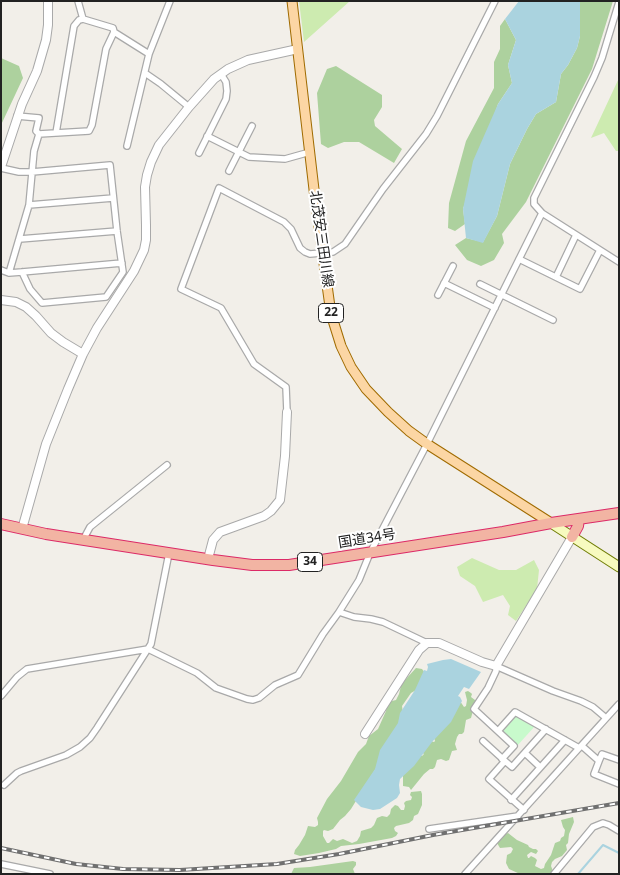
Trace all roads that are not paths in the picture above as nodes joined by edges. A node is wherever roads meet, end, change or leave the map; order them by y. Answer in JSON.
{"nodes":[{"id":1,"x":48,"y":1,"type":"edge"},
{"id":2,"x":78,"y":1,"type":"edge"},
{"id":3,"x":170,"y":1,"type":"edge"},
{"id":4,"x":292,"y":1,"type":"edge"},
{"id":5,"x":495,"y":1,"type":"edge"},
{"id":6,"x":619,"y":2,"type":"edge"},
{"id":7,"x":83,"y":19,"type":"junction"},
{"id":8,"x":114,"y":32,"type":"junction"},
{"id":9,"x":298,"y":50,"type":"junction"},
{"id":10,"x":150,"y":54,"type":"junction"},
{"id":11,"x":145,"y":73,"type":"junction"},
{"id":12,"x":221,"y":74,"type":"junction"},
{"id":13,"x":189,"y":107,"type":"junction"},
{"id":14,"x":18,"y":116,"type":"junction"},
{"id":15,"x":252,"y":126,"type":"dead end"},
{"id":16,"x":56,"y":133,"type":"junction"},
{"id":17,"x":39,"y":134,"type":"junction"},
{"id":18,"x":207,"y":136,"type":"junction"},
{"id":19,"x":127,"y":146,"type":"dead end"},
{"id":20,"x":239,"y":152,"type":"junction"},
{"id":21,"x":310,"y":152,"type":"junction"},
{"id":22,"x":199,"y":153,"type":"dead end"},
{"id":23,"x":1,"y":167,"type":"edge"},
{"id":24,"x":229,"y":171,"type":"dead end"},
{"id":25,"x":32,"y":172,"type":"junction"},
{"id":26,"x":113,"y":198,"type":"junction"},
{"id":27,"x":29,"y":205,"type":"junction"},
{"id":28,"x":542,"y":213,"type":"junction"},
{"id":29,"x":116,"y":231,"type":"junction"},
{"id":30,"x":576,"y":235,"type":"junction"},
{"id":31,"x":20,"y":239,"type":"junction"},
{"id":32,"x":600,"y":250,"type":"junction"},
{"id":33,"x":322,"y":252,"type":"junction"},
{"id":34,"x":519,"y":259,"type":"junction"},
{"id":35,"x":122,"y":262,"type":"junction"},
{"id":36,"x":619,"y":262,"type":"edge"},
{"id":37,"x":453,"y":266,"type":"dead end"},
{"id":38,"x":1,"y":270,"type":"edge"},
{"id":39,"x":22,"y":272,"type":"junction"},
{"id":40,"x":9,"y":273,"type":"junction"},
{"id":41,"x":556,"y":277,"type":"junction"},
{"id":42,"x":444,"y":283,"type":"junction"},
{"id":43,"x":480,"y":284,"type":"dead end"},
{"id":44,"x":438,"y":295,"type":"dead end"},
{"id":45,"x":502,"y":295,"type":"junction"},
{"id":46,"x":1,"y":300,"type":"edge"},
{"id":47,"x":495,"y":308,"type":"junction"},
{"id":48,"x":553,"y":320,"type":"dead end"},
{"id":49,"x":83,"y":354,"type":"junction"},
{"id":50,"x":287,"y":412,"type":"joint"},
{"id":51,"x":427,"y":444,"type":"junction"},
{"id":52,"x":167,"y":465,"type":"dead end"},
{"id":53,"x":619,"y":514,"type":"edge"},
{"id":54,"x":579,"y":519,"type":"junction"},
{"id":55,"x":551,"y":523,"type":"junction"},
{"id":56,"x":1,"y":524,"type":"edge"},
{"id":57,"x":22,"y":528,"type":"junction"},
{"id":58,"x":572,"y":538,"type":"junction"},
{"id":59,"x":83,"y":540,"type":"junction"},
{"id":60,"x":169,"y":553,"type":"junction"},
{"id":61,"x":370,"y":553,"type":"junction"},
{"id":62,"x":208,"y":559,"type":"junction"},
{"id":63,"x":619,"y":567,"type":"edge"},
{"id":64,"x":339,"y":612,"type":"junction"},
{"id":65,"x":427,"y":643,"type":"junction"},
{"id":66,"x":148,"y":650,"type":"junction"},
{"id":67,"x":496,"y":666,"type":"junction"},
{"id":68,"x":1,"y":696,"type":"edge"},
{"id":69,"x":619,"y":704,"type":"edge"},
{"id":70,"x":606,"y":718,"type":"junction"},
{"id":71,"x":546,"y":729,"type":"junction"},
{"id":72,"x":498,"y":731,"type":"junction"},
{"id":73,"x":364,"y":734,"type":"dead end"},
{"id":74,"x":565,"y":740,"type":"junction"},
{"id":75,"x":483,"y":741,"type":"dead end"},
{"id":76,"x":581,"y":747,"type":"junction"},
{"id":77,"x":525,"y":753,"type":"junction"},
{"id":78,"x":504,"y":760,"type":"junction"},
{"id":79,"x":619,"y":760,"type":"edge"},
{"id":80,"x":599,"y":761,"type":"junction"},
{"id":81,"x":540,"y":767,"type":"junction"},
{"id":82,"x":619,"y":784,"type":"edge"},
{"id":83,"x":4,"y":785,"type":"dead end"},
{"id":84,"x":511,"y":800,"type":"junction"},
{"id":85,"x":524,"y":810,"type":"junction"},
{"id":86,"x":518,"y":816,"type":"junction"},
{"id":87,"x":429,"y":830,"type":"dead end"},
{"id":88,"x":619,"y":831,"type":"edge"},
{"id":89,"x":1,"y":864,"type":"edge"},
{"id":90,"x":50,"y":874,"type":"edge"},
{"id":91,"x":465,"y":874,"type":"edge"},
{"id":92,"x":554,"y":874,"type":"edge"}],
"edges":[{"from":1,"to":14,"type":"street"},
{"from":2,"to":7,"type":"street"},
{"from":3,"to":10,"type":"street"},
{"from":4,"to":9,"type":"main road","name":"北茂安三田川線","number":"22"},
{"from":5,"to":33,"type":"street"},
{"from":6,"to":28,"type":"street"},
{"from":7,"to":8,"type":"street"},
{"from":7,"to":16,"type":"street"},
{"from":8,"to":10,"type":"street"},
{"from":8,"to":16,"type":"street"},
{"from":9,"to":12,"type":"street"},
{"from":9,"to":21,"type":"main road","name":"北茂安三田川線","number":"22"},
{"from":10,"to":11,"type":"street"},
{"from":11,"to":13,"type":"street"},
{"from":11,"to":19,"type":"street"},
{"from":12,"to":13,"type":"street"},
{"from":12,"to":18,"type":"street"},
{"from":13,"to":49,"type":"street"},
{"from":14,"to":17,"type":"street"},
{"from":14,"to":23,"type":"street"},
{"from":15,"to":20,"type":"street"},
{"from":16,"to":17,"type":"street"},
{"from":17,"to":25,"type":"street"},
{"from":18,"to":20,"type":"street"},
{"from":18,"to":22,"type":"street"},
{"from":20,"to":21,"type":"street"},
{"from":20,"to":24,"type":"street"},
{"from":21,"to":33,"type":"main road","name":"北茂安三田川線","number":"22"},
{"from":23,"to":25,"type":"street"},
{"from":25,"to":26,"type":"street"},
{"from":25,"to":27,"type":"street"},
{"from":26,"to":27,"type":"street"},
{"from":26,"to":29,"type":"street"},
{"from":27,"to":31,"type":"street"},
{"from":28,"to":30,"type":"street"},
{"from":28,"to":34,"type":"street"},
{"from":29,"to":31,"type":"street"},
{"from":29,"to":35,"type":"street"},
{"from":30,"to":32,"type":"street"},
{"from":30,"to":41,"type":"street"},
{"from":31,"to":40,"type":"street"},
{"from":32,"to":36,"type":"street"},
{"from":32,"to":41,"type":"street"},
{"from":33,"to":50,"type":"street"},
{"from":33,"to":51,"type":"main road","name":"北茂安三田川線","number":"22"},
{"from":34,"to":41,"type":"street"},
{"from":34,"to":45,"type":"street"},
{"from":35,"to":39,"type":"street"},
{"from":35,"to":39,"type":"street"},
{"from":37,"to":42,"type":"street"},
{"from":38,"to":40,"type":"street"},
{"from":39,"to":40,"type":"street"},
{"from":42,"to":44,"type":"street"},
{"from":42,"to":47,"type":"street"},
{"from":43,"to":45,"type":"street"},
{"from":45,"to":47,"type":"street"},
{"from":45,"to":48,"type":"street"},
{"from":46,"to":49,"type":"street"},
{"from":47,"to":51,"type":"street"},
{"from":49,"to":57,"type":"street"},
{"from":50,"to":62,"type":"street"},
{"from":51,"to":55,"type":"main road","name":"北茂安三田川線","number":"22"},
{"from":51,"to":61,"type":"street"},
{"from":52,"to":59,"type":"street"},
{"from":53,"to":54,"type":"highway","name":"国道34号","number":"34"},
{"from":54,"to":55,"type":"highway","name":"国道34号","number":"34"},
{"from":54,"to":58,"type":"highway"},
{"from":55,"to":58,"type":"main road"},
{"from":55,"to":61,"type":"highway","name":"国道34号","number":"34"},
{"from":56,"to":57,"type":"highway","name":"国道34号","number":"34"},
{"from":57,"to":59,"type":"highway","name":"国道34号","number":"34"},
{"from":58,"to":63,"type":"main road"},
{"from":58,"to":67,"type":"street"},
{"from":59,"to":60,"type":"highway","name":"国道34号","number":"34"},
{"from":60,"to":62,"type":"highway","name":"国道34号","number":"34"},
{"from":60,"to":66,"type":"street"},
{"from":61,"to":62,"type":"highway","name":"国道34号","number":"34"},
{"from":61,"to":64,"type":"street"},
{"from":64,"to":65,"type":"street"},
{"from":64,"to":66,"type":"street"},
{"from":65,"to":67,"type":"street"},
{"from":65,"to":73,"type":"street"},
{"from":66,"to":68,"type":"street"},
{"from":66,"to":83,"type":"street"},
{"from":67,"to":70,"type":"street"},
{"from":67,"to":72,"type":"street"},
{"from":69,"to":70,"type":"street"},
{"from":70,"to":76,"type":"street"},
{"from":71,"to":72,"type":"street"},
{"from":71,"to":74,"type":"street"},
{"from":71,"to":77,"type":"street"},
{"from":72,"to":78,"type":"street"},
{"from":74,"to":76,"type":"street"},
{"from":74,"to":81,"type":"street"},
{"from":75,"to":78,"type":"street"},
{"from":76,"to":80,"type":"street"},
{"from":76,"to":85,"type":"street"},
{"from":77,"to":78,"type":"street"},
{"from":77,"to":81,"type":"street"},
{"from":78,"to":84,"type":"street"},
{"from":79,"to":80,"type":"street"},
{"from":80,"to":82,"type":"street"},
{"from":81,"to":84,"type":"street"},
{"from":84,"to":85,"type":"street"},
{"from":85,"to":86,"type":"street"},
{"from":86,"to":87,"type":"street"},
{"from":86,"to":91,"type":"street"},
{"from":88,"to":92,"type":"street"},
{"from":89,"to":90,"type":"street"}]}
